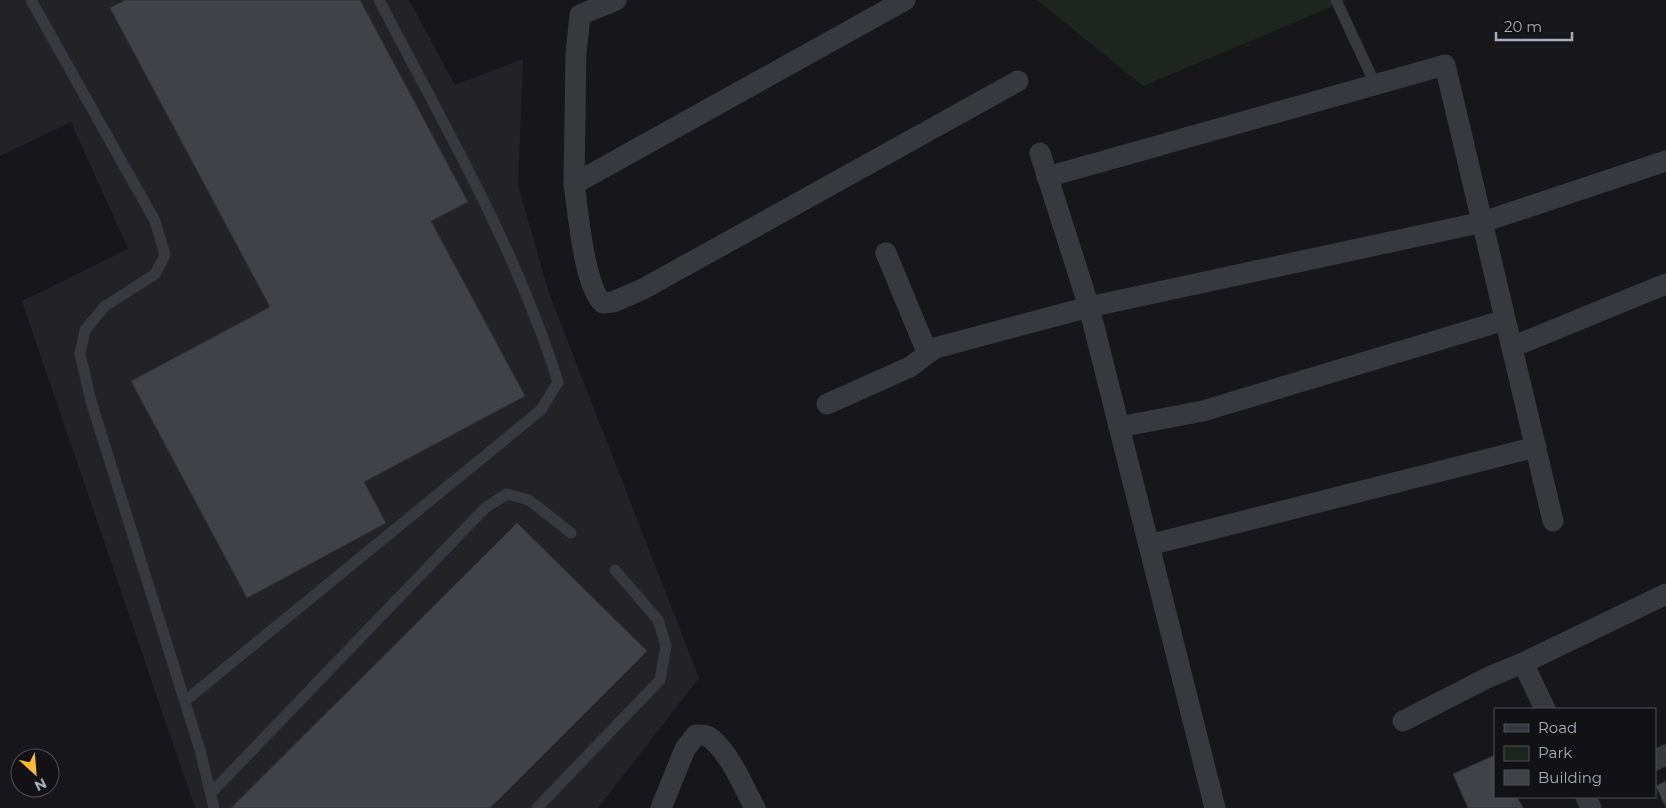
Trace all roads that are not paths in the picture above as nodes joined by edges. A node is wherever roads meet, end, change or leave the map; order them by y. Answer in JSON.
{"nodes":[{"id":1,"x":31,"y":0,"type":"edge"},
{"id":2,"x":378,"y":0,"type":"edge"},
{"id":3,"x":616,"y":0,"type":"edge"},
{"id":4,"x":906,"y":0,"type":"edge"},
{"id":5,"x":1336,"y":0,"type":"edge"},
{"id":6,"x":580,"y":8,"type":"edge"},
{"id":7,"x":1018,"y":81,"type":"dead end"},
{"id":8,"x":1376,"y":86,"type":"junction"},
{"id":9,"x":1040,"y":153,"type":"dead end"},
{"id":10,"x":1666,"y":161,"type":"edge"},
{"id":11,"x":1047,"y":176,"type":"junction"},
{"id":12,"x":574,"y":184,"type":"junction"},
{"id":13,"x":1482,"y":222,"type":"junction"},
{"id":14,"x":886,"y":254,"type":"dead end"},
{"id":15,"x":1666,"y":284,"type":"edge"},
{"id":16,"x":1089,"y":307,"type":"junction"},
{"id":17,"x":1505,"y":320,"type":"junction"},
{"id":18,"x":1512,"y":348,"type":"junction"},
{"id":19,"x":927,"y":352,"type":"junction"},
{"id":20,"x":827,"y":404,"type":"dead end"},
{"id":21,"x":1119,"y":427,"type":"junction"},
{"id":22,"x":1536,"y":447,"type":"junction"},
{"id":23,"x":1553,"y":521,"type":"dead end"},
{"id":24,"x":571,"y":533,"type":"dead end"},
{"id":25,"x":1148,"y":545,"type":"junction"},
{"id":26,"x":615,"y":570,"type":"dead end"},
{"id":27,"x":1666,"y":594,"type":"edge"},
{"id":28,"x":1523,"y":663,"type":"junction"},
{"id":29,"x":185,"y":701,"type":"junction"},
{"id":30,"x":1545,"y":708,"type":"edge"},
{"id":31,"x":1403,"y":722,"type":"dead end"},
{"id":32,"x":211,"y":793,"type":"junction"},
{"id":33,"x":214,"y":808,"type":"edge"},
{"id":34,"x":537,"y":808,"type":"edge"},
{"id":35,"x":661,"y":808,"type":"edge"},
{"id":36,"x":755,"y":808,"type":"edge"},
{"id":37,"x":1215,"y":808,"type":"edge"}],
"edges":[{"from":1,"to":29,"type":"lane"},
{"from":2,"to":29,"type":"lane"},
{"from":3,"to":6,"type":"street"},
{"from":4,"to":12,"type":"street"},
{"from":5,"to":8,"type":"lane"},
{"from":6,"to":12,"type":"street"},
{"from":7,"to":12,"type":"street"},
{"from":8,"to":11,"type":"street"},
{"from":8,"to":13,"type":"street"},
{"from":9,"to":11,"type":"street"},
{"from":10,"to":13,"type":"street"},
{"from":11,"to":16,"type":"street"},
{"from":13,"to":16,"type":"street"},
{"from":13,"to":17,"type":"street"},
{"from":14,"to":19,"type":"street"},
{"from":15,"to":18,"type":"street"},
{"from":16,"to":19,"type":"street"},
{"from":16,"to":21,"type":"street"},
{"from":17,"to":18,"type":"street"},
{"from":17,"to":21,"type":"street"},
{"from":18,"to":22,"type":"street"},
{"from":19,"to":20,"type":"street"},
{"from":21,"to":25,"type":"street"},
{"from":22,"to":23,"type":"street"},
{"from":22,"to":25,"type":"street"},
{"from":24,"to":32,"type":"lane"},
{"from":25,"to":37,"type":"street"},
{"from":26,"to":34,"type":"lane"},
{"from":27,"to":28,"type":"street"},
{"from":28,"to":30,"type":"street"},
{"from":28,"to":31,"type":"street"},
{"from":29,"to":32,"type":"lane"},
{"from":32,"to":33,"type":"lane"},
{"from":35,"to":36,"type":"street"}]}
